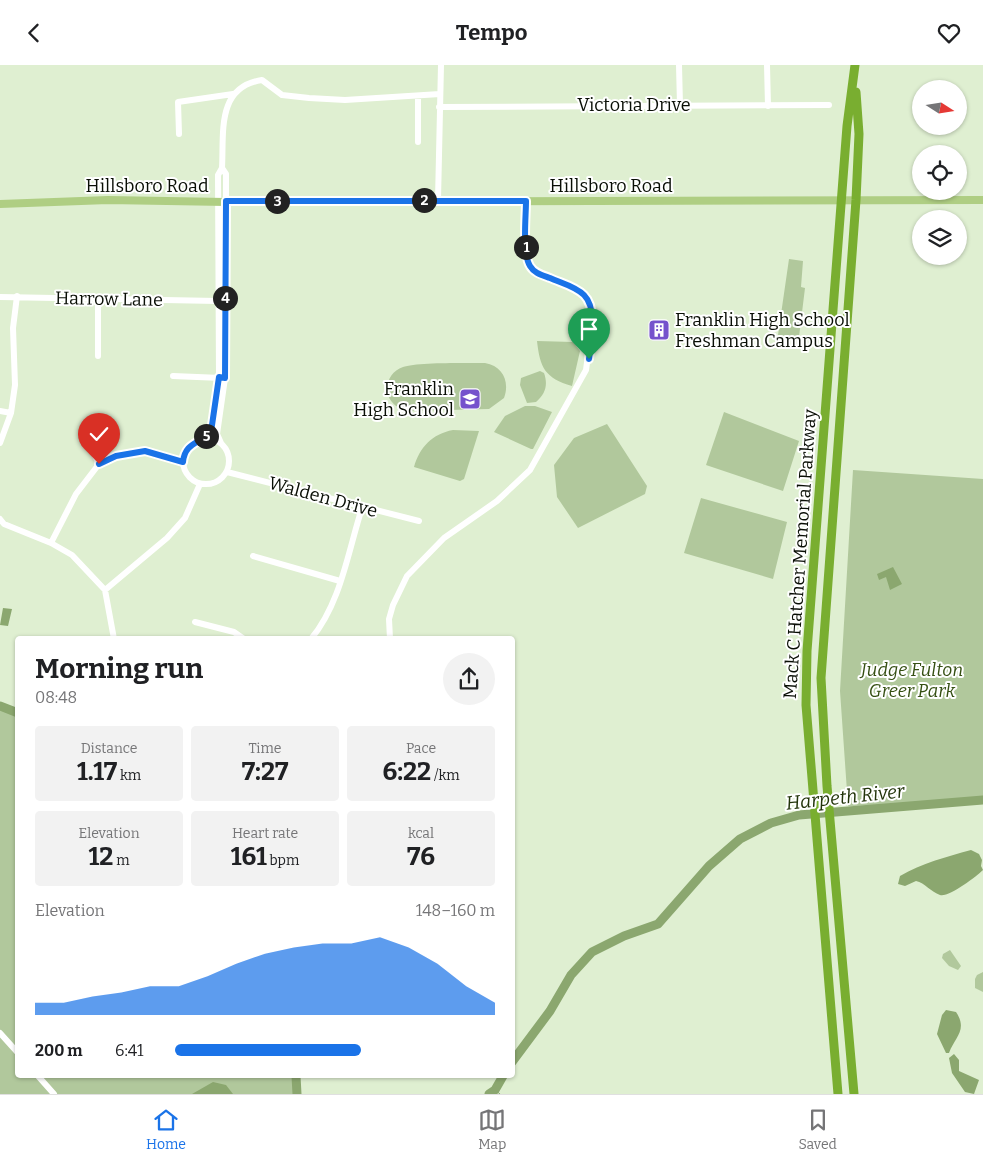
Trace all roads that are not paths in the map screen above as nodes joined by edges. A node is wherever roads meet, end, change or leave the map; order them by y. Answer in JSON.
{"nodes":[{"id":1,"x":441,"y":65,"type":"edge"},
{"id":2,"x":679,"y":65,"type":"edge"},
{"id":3,"x":768,"y":65,"type":"edge"},
{"id":4,"x":855,"y":65,"type":"edge"},
{"id":5,"x":855,"y":76,"type":"junction"},
{"id":6,"x":232,"y":94,"type":"junction"},
{"id":7,"x":440,"y":94,"type":"junction"},
{"id":8,"x":418,"y":96,"type":"junction"},
{"id":9,"x":680,"y":105,"type":"junction"},
{"id":10,"x":768,"y":105,"type":"junction"},
{"id":11,"x":829,"y":105,"type":"dead end"},
{"id":12,"x":439,"y":107,"type":"junction"},
{"id":13,"x":179,"y":134,"type":"dead end"},
{"id":14,"x":418,"y":142,"type":"dead end"},
{"id":15,"x":438,"y":200,"type":"junction"},
{"id":16,"x":841,"y":200,"type":"junction"},
{"id":17,"x":856,"y":200,"type":"junction"},
{"id":18,"x":983,"y":200,"type":"edge"},
{"id":19,"x":222,"y":201,"type":"junction"},
{"id":20,"x":526,"y":201,"type":"junction"},
{"id":21,"x":0,"y":204,"type":"edge"},
{"id":22,"x":222,"y":231,"type":"junction"},
{"id":23,"x":17,"y":296,"type":"junction"},
{"id":24,"x":0,"y":297,"type":"edge"},
{"id":25,"x":98,"y":299,"type":"junction"},
{"id":26,"x":218,"y":301,"type":"junction"},
{"id":27,"x":98,"y":356,"type":"dead end"},
{"id":28,"x":173,"y":376,"type":"dead end"},
{"id":29,"x":222,"y":378,"type":"junction"},
{"id":30,"x":0,"y":411,"type":"edge"},
{"id":31,"x":11,"y":413,"type":"junction"},
{"id":32,"x":203,"y":439,"type":"junction"},
{"id":33,"x":0,"y":443,"type":"edge"},
{"id":34,"x":221,"y":443,"type":"junction"},
{"id":35,"x":90,"y":446,"type":"dead end"},
{"id":36,"x":183,"y":462,"type":"junction"},
{"id":37,"x":99,"y":464,"type":"junction"},
{"id":38,"x":227,"y":472,"type":"junction"},
{"id":39,"x":200,"y":483,"type":"junction"},
{"id":40,"x":362,"y":508,"type":"junction"},
{"id":41,"x":0,"y":519,"type":"edge"},
{"id":42,"x":419,"y":521,"type":"dead end"},
{"id":43,"x":51,"y":543,"type":"junction"},
{"id":44,"x":253,"y":556,"type":"dead end"},
{"id":45,"x":340,"y":581,"type":"junction"},
{"id":46,"x":105,"y":590,"type":"junction"},
{"id":47,"x":195,"y":622,"type":"dead end"},
{"id":48,"x":113,"y":636,"type":"edge"},
{"id":49,"x":240,"y":636,"type":"edge"},
{"id":50,"x":313,"y":636,"type":"edge"},
{"id":51,"x":390,"y":636,"type":"edge"},
{"id":52,"x":0,"y":1033,"type":"edge"},
{"id":53,"x":15,"y":1050,"type":"edge"},
{"id":54,"x":40,"y":1078,"type":"edge"},
{"id":55,"x":54,"y":1094,"type":"edge"},
{"id":56,"x":838,"y":1094,"type":"edge"},
{"id":57,"x":854,"y":1094,"type":"edge"}],
"edges":[{"from":1,"to":7,"type":"street"},
{"from":2,"to":9,"type":"street"},
{"from":3,"to":10,"type":"street"},
{"from":4,"to":5,"type":"highway","name":"Mack C Hatcher Memorial Parkway"},
{"from":5,"to":16,"type":"highway","name":"Mack C Hatcher Memorial Parkway"},
{"from":5,"to":17,"type":"highway","name":"Mack C Hatcher Memorial Parkway"},
{"from":6,"to":8,"type":"street"},
{"from":6,"to":13,"type":"street"},
{"from":6,"to":19,"type":"street"},
{"from":7,"to":8,"type":"street"},
{"from":7,"to":12,"type":"street"},
{"from":8,"to":14,"type":"street"},
{"from":9,"to":10,"type":"street","name":"Victoria Drive"},
{"from":9,"to":12,"type":"street","name":"Victoria Drive"},
{"from":10,"to":11,"type":"street","name":"Victoria Drive"},
{"from":12,"to":15,"type":"street"},
{"from":15,"to":19,"type":"main road","name":"Hillsboro Road"},
{"from":15,"to":20,"type":"main road","name":"Hillsboro Road"},
{"from":16,"to":17,"type":"main road","name":"Hillsboro Road"},
{"from":16,"to":20,"type":"main road","name":"Hillsboro Road"},
{"from":16,"to":56,"type":"highway","name":"Mack C Hatcher Memorial Parkway"},
{"from":17,"to":18,"type":"main road","name":"Hillsboro Road"},
{"from":17,"to":57,"type":"highway","name":"Mack C Hatcher Memorial Parkway"},
{"from":19,"to":21,"type":"main road","name":"Hillsboro Road"},
{"from":19,"to":22,"type":"street"},
{"from":20,"to":51,"type":"street"},
{"from":22,"to":26,"type":"street"},
{"from":22,"to":29,"type":"street"},
{"from":23,"to":24,"type":"street","name":"Harrow Lane"},
{"from":23,"to":25,"type":"street","name":"Harrow Lane"},
{"from":23,"to":31,"type":"street"},
{"from":25,"to":26,"type":"street","name":"Harrow Lane"},
{"from":25,"to":27,"type":"street"},
{"from":26,"to":29,"type":"street"},
{"from":28,"to":29,"type":"street"},
{"from":29,"to":32,"type":"street"},
{"from":29,"to":34,"type":"street"},
{"from":30,"to":31,"type":"street"},
{"from":31,"to":33,"type":"street"},
{"from":32,"to":34,"type":"street"},
{"from":32,"to":36,"type":"street"},
{"from":34,"to":38,"type":"street"},
{"from":35,"to":37,"type":"street"},
{"from":36,"to":37,"type":"street"},
{"from":36,"to":39,"type":"street"},
{"from":37,"to":43,"type":"street"},
{"from":38,"to":39,"type":"street"},
{"from":38,"to":40,"type":"street","name":"Walden Drive"},
{"from":39,"to":46,"type":"street"},
{"from":40,"to":42,"type":"street","name":"Walden Drive"},
{"from":40,"to":45,"type":"street"},
{"from":41,"to":43,"type":"street"},
{"from":43,"to":46,"type":"street"},
{"from":44,"to":45,"type":"street"},
{"from":45,"to":50,"type":"street"},
{"from":46,"to":48,"type":"street"},
{"from":47,"to":49,"type":"street"},
{"from":52,"to":53,"type":"street"},
{"from":54,"to":55,"type":"street"}]}
